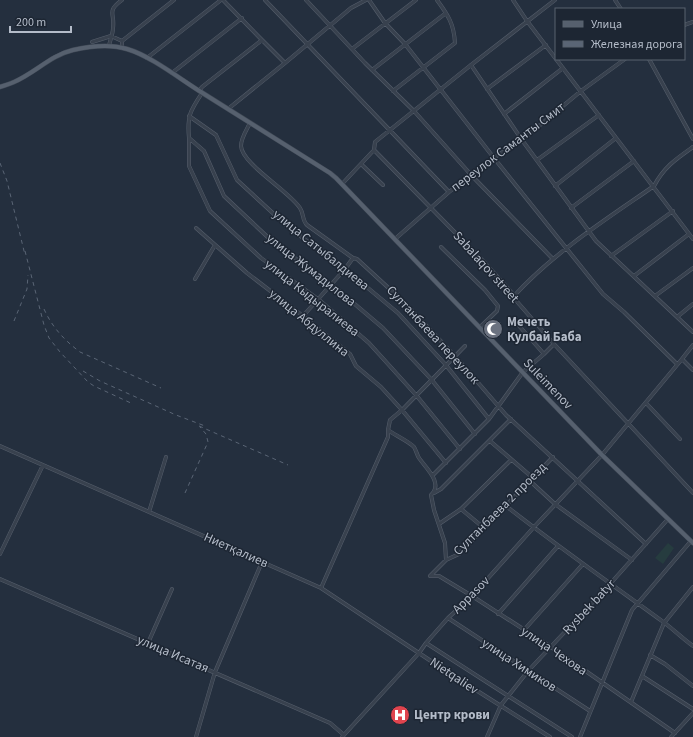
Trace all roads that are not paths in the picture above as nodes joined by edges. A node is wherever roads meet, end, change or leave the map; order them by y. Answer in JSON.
{"nodes":[{"id":1,"x":122,"y":0,"type":"edge"},
{"id":2,"x":174,"y":0,"type":"edge"},
{"id":3,"x":222,"y":0,"type":"edge"},
{"id":4,"x":265,"y":0,"type":"edge"},
{"id":5,"x":306,"y":0,"type":"edge"},
{"id":6,"x":367,"y":0,"type":"edge"},
{"id":7,"x":416,"y":0,"type":"edge"},
{"id":8,"x":437,"y":0,"type":"edge"},
{"id":9,"x":513,"y":0,"type":"edge"},
{"id":10,"x":555,"y":0,"type":"edge"},
{"id":11,"x":446,"y":13,"type":"junction"},
{"id":12,"x":242,"y":18,"type":"junction"},
{"id":13,"x":527,"y":21,"type":"junction"},
{"id":14,"x":386,"y":23,"type":"junction"},
{"id":15,"x":330,"y":25,"type":"junction"},
{"id":16,"x":111,"y":36,"type":"junction"},
{"id":17,"x":262,"y":40,"type":"junction"},
{"id":18,"x":122,"y":41,"type":"junction"},
{"id":19,"x":92,"y":42,"type":"dead end"},
{"id":20,"x":405,"y":44,"type":"junction"},
{"id":21,"x":307,"y":45,"type":"junction"},
{"id":22,"x":546,"y":45,"type":"junction"},
{"id":23,"x":109,"y":46,"type":"junction"},
{"id":24,"x":122,"y":48,"type":"junction"},
{"id":25,"x":352,"y":49,"type":"junction"},
{"id":26,"x":147,"y":58,"type":"junction"},
{"id":27,"x":555,"y":58,"type":"edge"},
{"id":28,"x":557,"y":60,"type":"edge"},
{"id":29,"x":624,"y":60,"type":"edge"},
{"id":30,"x":650,"y":60,"type":"edge"},
{"id":31,"x":285,"y":63,"type":"junction"},
{"id":32,"x":471,"y":65,"type":"junction"},
{"id":33,"x":423,"y":68,"type":"junction"},
{"id":34,"x":563,"y":68,"type":"junction"},
{"id":35,"x":372,"y":70,"type":"junction"},
{"id":36,"x":172,"y":72,"type":"junction"},
{"id":37,"x":0,"y":87,"type":"edge"},
{"id":38,"x":487,"y":89,"type":"junction"},
{"id":39,"x":440,"y":90,"type":"junction"},
{"id":40,"x":393,"y":91,"type":"junction"},
{"id":41,"x":581,"y":91,"type":"junction"},
{"id":42,"x":201,"y":92,"type":"junction"},
{"id":43,"x":228,"y":109,"type":"junction"},
{"id":44,"x":414,"y":112,"type":"junction"},
{"id":45,"x":504,"y":114,"type":"junction"},
{"id":46,"x":599,"y":115,"type":"junction"},
{"id":47,"x":189,"y":116,"type":"junction"},
{"id":48,"x":250,"y":123,"type":"junction"},
{"id":49,"x":390,"y":130,"type":"junction"},
{"id":50,"x":189,"y":138,"type":"junction"},
{"id":51,"x":616,"y":138,"type":"junction"},
{"id":52,"x":693,"y":139,"type":"edge"},
{"id":53,"x":522,"y":140,"type":"junction"},
{"id":54,"x":693,"y":147,"type":"edge"},
{"id":55,"x":374,"y":150,"type":"junction"},
{"id":56,"x":494,"y":158,"type":"junction"},
{"id":57,"x":537,"y":160,"type":"junction"},
{"id":58,"x":634,"y":161,"type":"junction"},
{"id":59,"x":361,"y":164,"type":"junction"},
{"id":60,"x":471,"y":176,"type":"junction"},
{"id":61,"x":342,"y":184,"type":"junction"},
{"id":62,"x":383,"y":185,"type":"dead end"},
{"id":63,"x":555,"y":186,"type":"junction"},
{"id":64,"x":654,"y":186,"type":"junction"},
{"id":65,"x":449,"y":192,"type":"junction"},
{"id":66,"x":430,"y":208,"type":"junction"},
{"id":67,"x":571,"y":208,"type":"junction"},
{"id":68,"x":673,"y":211,"type":"junction"},
{"id":69,"x":196,"y":228,"type":"dead end"},
{"id":70,"x":589,"y":232,"type":"junction"},
{"id":71,"x":689,"y":234,"type":"junction"},
{"id":72,"x":395,"y":239,"type":"junction"},
{"id":73,"x":693,"y":239,"type":"edge"},
{"id":74,"x":215,"y":245,"type":"junction"},
{"id":75,"x":442,"y":247,"type":"dead end"},
{"id":76,"x":566,"y":249,"type":"junction"},
{"id":77,"x":611,"y":256,"type":"junction"},
{"id":78,"x":353,"y":258,"type":"junction"},
{"id":79,"x":553,"y":259,"type":"junction"},
{"id":80,"x":693,"y":268,"type":"edge"},
{"id":81,"x":346,"y":269,"type":"junction"},
{"id":82,"x":634,"y":276,"type":"junction"},
{"id":83,"x":195,"y":279,"type":"dead end"},
{"id":84,"x":331,"y":284,"type":"junction"},
{"id":85,"x":655,"y":296,"type":"junction"},
{"id":86,"x":513,"y":297,"type":"junction"},
{"id":87,"x":318,"y":299,"type":"junction"},
{"id":88,"x":693,"y":304,"type":"edge"},
{"id":89,"x":304,"y":316,"type":"junction"},
{"id":90,"x":676,"y":317,"type":"junction"},
{"id":91,"x":513,"y":319,"type":"dead end"},
{"id":92,"x":480,"y":327,"type":"junction"},
{"id":93,"x":693,"y":332,"type":"edge"},
{"id":94,"x":554,"y":344,"type":"junction"},
{"id":95,"x":693,"y":345,"type":"edge"},
{"id":96,"x":465,"y":346,"type":"dead end"},
{"id":97,"x":544,"y":354,"type":"junction"},
{"id":98,"x":455,"y":356,"type":"junction"},
{"id":99,"x":682,"y":359,"type":"junction"},
{"id":100,"x":445,"y":364,"type":"junction"},
{"id":101,"x":677,"y":364,"type":"junction"},
{"id":102,"x":693,"y":370,"type":"edge"},
{"id":103,"x":523,"y":372,"type":"junction"},
{"id":104,"x":431,"y":380,"type":"junction"},
{"id":105,"x":416,"y":395,"type":"junction"},
{"id":106,"x":646,"y":403,"type":"junction"},
{"id":107,"x":499,"y":407,"type":"junction"},
{"id":108,"x":402,"y":410,"type":"junction"},
{"id":109,"x":511,"y":418,"type":"junction"},
{"id":110,"x":489,"y":420,"type":"junction"},
{"id":111,"x":627,"y":423,"type":"junction"},
{"id":112,"x":388,"y":430,"type":"junction"},
{"id":113,"x":475,"y":434,"type":"junction"},
{"id":114,"x":680,"y":439,"type":"dead end"},
{"id":115,"x":490,"y":441,"type":"junction"},
{"id":116,"x":0,"y":446,"type":"edge"},
{"id":117,"x":460,"y":449,"type":"junction"},
{"id":118,"x":602,"y":455,"type":"junction"},
{"id":119,"x":166,"y":457,"type":"dead end"},
{"id":120,"x":553,"y":457,"type":"junction"},
{"id":121,"x":511,"y":460,"type":"junction"},
{"id":122,"x":446,"y":463,"type":"junction"},
{"id":123,"x":43,"y":465,"type":"junction"},
{"id":124,"x":433,"y":475,"type":"junction"},
{"id":125,"x":533,"y":478,"type":"junction"},
{"id":126,"x":530,"y":481,"type":"junction"},
{"id":127,"x":578,"y":481,"type":"junction"},
{"id":128,"x":434,"y":493,"type":"junction"},
{"id":129,"x":693,"y":493,"type":"edge"},
{"id":130,"x":555,"y":504,"type":"junction"},
{"id":131,"x":506,"y":506,"type":"junction"},
{"id":132,"x":461,"y":509,"type":"junction"},
{"id":133,"x":149,"y":512,"type":"junction"},
{"id":134,"x":668,"y":519,"type":"junction"},
{"id":135,"x":439,"y":524,"type":"junction"},
{"id":136,"x":534,"y":527,"type":"junction"},
{"id":137,"x":484,"y":528,"type":"junction"},
{"id":138,"x":692,"y":542,"type":"edge"},
{"id":139,"x":646,"y":544,"type":"junction"},
{"id":140,"x":558,"y":546,"type":"junction"},
{"id":141,"x":0,"y":554,"type":"edge"},
{"id":142,"x":446,"y":560,"type":"junction"},
{"id":143,"x":632,"y":560,"type":"junction"},
{"id":144,"x":262,"y":562,"type":"junction"},
{"id":145,"x":583,"y":564,"type":"junction"},
{"id":146,"x":438,"y":569,"type":"junction"},
{"id":147,"x":439,"y":576,"type":"junction"},
{"id":148,"x":0,"y":579,"type":"edge"},
{"id":149,"x":610,"y":584,"type":"junction"},
{"id":150,"x":693,"y":587,"type":"edge"},
{"id":151,"x":320,"y":588,"type":"junction"},
{"id":152,"x":172,"y":589,"type":"dead end"},
{"id":153,"x":472,"y":596,"type":"junction"},
{"id":154,"x":636,"y":604,"type":"junction"},
{"id":155,"x":498,"y":614,"type":"junction"},
{"id":156,"x":448,"y":618,"type":"junction"},
{"id":157,"x":664,"y":623,"type":"junction"},
{"id":158,"x":524,"y":630,"type":"junction"},
{"id":159,"x":148,"y":643,"type":"junction"},
{"id":160,"x":426,"y":643,"type":"junction"},
{"id":161,"x":693,"y":646,"type":"edge"},
{"id":162,"x":551,"y":647,"type":"junction"},
{"id":163,"x":419,"y":652,"type":"junction"},
{"id":164,"x":650,"y":655,"type":"junction"},
{"id":165,"x":528,"y":671,"type":"junction"},
{"id":166,"x":215,"y":672,"type":"junction"},
{"id":167,"x":642,"y":676,"type":"junction"},
{"id":168,"x":601,"y":682,"type":"junction"},
{"id":169,"x":693,"y":686,"type":"edge"},
{"id":170,"x":508,"y":696,"type":"junction"},
{"id":171,"x":631,"y":702,"type":"junction"},
{"id":172,"x":500,"y":705,"type":"junction"},
{"id":173,"x":693,"y":709,"type":"edge"},
{"id":174,"x":590,"y":711,"type":"junction"},
{"id":175,"x":693,"y":713,"type":"edge"},
{"id":176,"x":675,"y":733,"type":"junction"},
{"id":177,"x":343,"y":736,"type":"edge"},
{"id":178,"x":196,"y":737,"type":"edge"},
{"id":179,"x":487,"y":737,"type":"edge"},
{"id":180,"x":550,"y":737,"type":"edge"},
{"id":181,"x":572,"y":737,"type":"edge"},
{"id":182,"x":580,"y":737,"type":"edge"},
{"id":183,"x":672,"y":737,"type":"edge"}],
"edges":[{"from":1,"to":16,"type":"street"},
{"from":2,"to":18,"type":"street"},
{"from":3,"to":12,"type":"street"},
{"from":3,"to":26,"type":"street"},
{"from":4,"to":21,"type":"street"},
{"from":5,"to":15,"type":"street"},
{"from":6,"to":14,"type":"street"},
{"from":6,"to":15,"type":"street"},
{"from":7,"to":14,"type":"street"},
{"from":8,"to":11,"type":"street"},
{"from":9,"to":13,"type":"street"},
{"from":10,"to":13,"type":"street"},
{"from":11,"to":20,"type":"street"},
{"from":11,"to":33,"type":"street"},
{"from":12,"to":17,"type":"street"},
{"from":12,"to":36,"type":"street"},
{"from":13,"to":22,"type":"street"},
{"from":13,"to":32,"type":"street"},
{"from":14,"to":20,"type":"street"},
{"from":14,"to":25,"type":"street"},
{"from":15,"to":21,"type":"street"},
{"from":15,"to":25,"type":"street"},
{"from":16,"to":18,"type":"street"},
{"from":16,"to":19,"type":"street"},
{"from":16,"to":23,"type":"street"},
{"from":17,"to":31,"type":"street"},
{"from":17,"to":42,"type":"street"},
{"from":18,"to":24,"type":"street"},
{"from":20,"to":33,"type":"street"},
{"from":20,"to":35,"type":"street"},
{"from":21,"to":31,"type":"street"},
{"from":21,"to":49,"type":"street"},
{"from":22,"to":27,"type":"street"},
{"from":22,"to":38,"type":"street"},
{"from":23,"to":24,"type":"main road","name":"Suleimenov"},
{"from":23,"to":37,"type":"main road","name":"Suleimenov"},
{"from":24,"to":26,"type":"main road","name":"Suleimenov"},
{"from":25,"to":35,"type":"street"},
{"from":26,"to":36,"type":"main road","name":"Suleimenov"},
{"from":28,"to":34,"type":"street"},
{"from":29,"to":41,"type":"street","name":"переулок Саманты Смит"},
{"from":30,"to":52,"type":"street"},
{"from":31,"to":43,"type":"street"},
{"from":32,"to":38,"type":"street"},
{"from":32,"to":39,"type":"street"},
{"from":33,"to":39,"type":"street"},
{"from":33,"to":40,"type":"street"},
{"from":34,"to":41,"type":"street"},
{"from":34,"to":45,"type":"street"},
{"from":35,"to":40,"type":"street"},
{"from":36,"to":42,"type":"main road","name":"Suleimenov"},
{"from":38,"to":45,"type":"street"},
{"from":39,"to":44,"type":"street"},
{"from":39,"to":56,"type":"street"},
{"from":40,"to":44,"type":"street"},
{"from":41,"to":46,"type":"street"},
{"from":41,"to":53,"type":"street","name":"переулок Саманты Смит"},
{"from":42,"to":43,"type":"main road","name":"Suleimenov"},
{"from":42,"to":47,"type":"street"},
{"from":43,"to":48,"type":"main road","name":"Suleimenov"},
{"from":44,"to":49,"type":"street"},
{"from":44,"to":60,"type":"street"},
{"from":45,"to":53,"type":"street"},
{"from":46,"to":51,"type":"street"},
{"from":46,"to":57,"type":"street"},
{"from":47,"to":50,"type":"street"},
{"from":47,"to":81,"type":"street","name":"улица Сатыбалдиева"},
{"from":48,"to":61,"type":"main road","name":"Suleimenov"},
{"from":48,"to":78,"type":"street","name":"Султанбаева переулок"},
{"from":49,"to":55,"type":"street"},
{"from":49,"to":65,"type":"street"},
{"from":50,"to":84,"type":"street","name":"улица Жумадилова"},
{"from":50,"to":87,"type":"street","name":"улица Кыдыралиева"},
{"from":51,"to":58,"type":"street"},
{"from":51,"to":63,"type":"street"},
{"from":53,"to":56,"type":"street","name":"переулок Саманты Смит"},
{"from":53,"to":57,"type":"street"},
{"from":54,"to":64,"type":"street"},
{"from":55,"to":59,"type":"street"},
{"from":55,"to":66,"type":"street","name":"Sabalaqov street"},
{"from":56,"to":60,"type":"street","name":"переулок Саманты Смит"},
{"from":56,"to":76,"type":"street"},
{"from":57,"to":63,"type":"street"},
{"from":58,"to":64,"type":"street"},
{"from":58,"to":67,"type":"street"},
{"from":59,"to":61,"type":"street"},
{"from":59,"to":62,"type":"street"},
{"from":60,"to":65,"type":"street","name":"переулок Саманты Смит"},
{"from":60,"to":79,"type":"street"},
{"from":61,"to":72,"type":"main road","name":"Suleimenov"},
{"from":63,"to":67,"type":"street"},
{"from":64,"to":68,"type":"street"},
{"from":64,"to":70,"type":"street"},
{"from":65,"to":66,"type":"street","name":"переулок Саманты Смит"},
{"from":66,"to":72,"type":"street","name":"переулок Саманты Смит"},
{"from":66,"to":86,"type":"street","name":"Sabalaqov street"},
{"from":67,"to":70,"type":"street"},
{"from":68,"to":71,"type":"street"},
{"from":68,"to":77,"type":"street"},
{"from":69,"to":74,"type":"street","name":"улица Абдуллина"},
{"from":70,"to":76,"type":"street"},
{"from":70,"to":77,"type":"street"},
{"from":71,"to":73,"type":"street"},
{"from":71,"to":82,"type":"street"},
{"from":72,"to":92,"type":"main road","name":"Suleimenov"},
{"from":74,"to":83,"type":"street"},
{"from":74,"to":89,"type":"street","name":"улица Абдуллина"},
{"from":75,"to":92,"type":"street"},
{"from":76,"to":79,"type":"street"},
{"from":76,"to":101,"type":"street"},
{"from":77,"to":82,"type":"street"},
{"from":78,"to":81,"type":"street"},
{"from":78,"to":98,"type":"street","name":"Султанбаева переулок"},
{"from":79,"to":86,"type":"street"},
{"from":80,"to":85,"type":"street"},
{"from":81,"to":84,"type":"street"},
{"from":81,"to":100,"type":"street","name":"улица Сатыбалдиева"},
{"from":82,"to":85,"type":"street"},
{"from":84,"to":87,"type":"street"},
{"from":84,"to":104,"type":"street","name":"улица Жумадилова"},
{"from":85,"to":90,"type":"street"},
{"from":86,"to":94,"type":"street","name":"Sabalaqov street"},
{"from":87,"to":89,"type":"street"},
{"from":87,"to":105,"type":"street","name":"улица Кыдыралиева"},
{"from":88,"to":90,"type":"street"},
{"from":89,"to":108,"type":"street","name":"улица Абдуллина"},
{"from":90,"to":93,"type":"street"},
{"from":91,"to":97,"type":"street"},
{"from":92,"to":103,"type":"main road","name":"Suleimenov"},
{"from":94,"to":97,"type":"street"},
{"from":94,"to":111,"type":"street","name":"Sabalaqov street"},
{"from":95,"to":99,"type":"street","name":"Appasov"},
{"from":96,"to":98,"type":"street"},
{"from":97,"to":103,"type":"street"},
{"from":98,"to":100,"type":"street"},
{"from":98,"to":107,"type":"street","name":"Султанбаева переулок"},
{"from":99,"to":101,"type":"street","name":"Appasov"},
{"from":99,"to":102,"type":"street"},
{"from":100,"to":104,"type":"street"},
{"from":100,"to":110,"type":"street","name":"улица Сатыбалдиева"},
{"from":101,"to":106,"type":"street","name":"Appasov"},
{"from":103,"to":107,"type":"street"},
{"from":103,"to":118,"type":"main road","name":"Suleimenov"},
{"from":104,"to":105,"type":"street"},
{"from":104,"to":113,"type":"street","name":"улица Жумадилова"},
{"from":105,"to":108,"type":"street"},
{"from":105,"to":117,"type":"street","name":"улица Кыдыралиева"},
{"from":106,"to":111,"type":"street","name":"Appasov"},
{"from":106,"to":114,"type":"street"},
{"from":107,"to":109,"type":"street","name":"Султанбаева переулок"},
{"from":107,"to":110,"type":"street"},
{"from":108,"to":112,"type":"street"},
{"from":108,"to":122,"type":"street","name":"улица Абдуллина"},
{"from":109,"to":115,"type":"street"},
{"from":109,"to":120,"type":"street","name":"Султанбаева переулок"},
{"from":110,"to":113,"type":"street"},
{"from":111,"to":118,"type":"street","name":"Appasov"},
{"from":111,"to":129,"type":"street","name":"Sabalaqov street"},
{"from":112,"to":124,"type":"street"},
{"from":112,"to":151,"type":"street"},
{"from":113,"to":117,"type":"street"},
{"from":115,"to":121,"type":"street"},
{"from":115,"to":128,"type":"street"},
{"from":116,"to":123,"type":"street","name":"Ниетқалиев"},
{"from":117,"to":122,"type":"street"},
{"from":118,"to":127,"type":"street","name":"Appasov"},
{"from":118,"to":134,"type":"main road","name":"Suleimenov"},
{"from":119,"to":133,"type":"street"},
{"from":120,"to":125,"type":"street","name":"Султанбаева 2 проезд"},
{"from":120,"to":127,"type":"street","name":"Султанбаева переулок"},
{"from":121,"to":125,"type":"street"},
{"from":121,"to":132,"type":"street"},
{"from":122,"to":124,"type":"street"},
{"from":123,"to":133,"type":"street","name":"Ниетқалиев"},
{"from":123,"to":141,"type":"street"},
{"from":124,"to":128,"type":"street"},
{"from":125,"to":126,"type":"street","name":"Султанбаева 2 проезд"},
{"from":126,"to":130,"type":"street"},
{"from":126,"to":131,"type":"street","name":"Султанбаева 2 проезд"},
{"from":127,"to":130,"type":"street","name":"Appasov"},
{"from":127,"to":139,"type":"street","name":"Султанбаева переулок"},
{"from":128,"to":135,"type":"street"},
{"from":130,"to":136,"type":"street","name":"Appasov"},
{"from":130,"to":143,"type":"street"},
{"from":131,"to":136,"type":"street"},
{"from":131,"to":137,"type":"street","name":"Султанбаева 2 проезд"},
{"from":132,"to":135,"type":"street"},
{"from":132,"to":137,"type":"street"},
{"from":133,"to":144,"type":"street","name":"Ниетқалиев"},
{"from":134,"to":138,"type":"main road","name":"Suleimenov"},
{"from":134,"to":139,"type":"street","name":"Rysbek batyr"},
{"from":135,"to":142,"type":"street"},
{"from":136,"to":140,"type":"street"},
{"from":136,"to":153,"type":"street","name":"Appasov"},
{"from":137,"to":142,"type":"street","name":"Султанбаева 2 проезд"},
{"from":138,"to":154,"type":"street"},
{"from":139,"to":143,"type":"street","name":"Rysbek batyr"},
{"from":140,"to":145,"type":"street"},
{"from":140,"to":155,"type":"street"},
{"from":142,"to":146,"type":"street","name":"Султанбаева 2 проезд"},
{"from":143,"to":149,"type":"street","name":"Rysbek batyr"},
{"from":144,"to":151,"type":"street","name":"Ниетқалиев"},
{"from":144,"to":166,"type":"street"},
{"from":145,"to":149,"type":"street"},
{"from":145,"to":158,"type":"street"},
{"from":146,"to":147,"type":"street"},
{"from":146,"to":147,"type":"street","name":"Султанбаева 2 проезд"},
{"from":147,"to":153,"type":"street","name":"улица Чехова"},
{"from":148,"to":159,"type":"street","name":"улица Исатая"},
{"from":149,"to":154,"type":"street"},
{"from":149,"to":162,"type":"street","name":"Rysbek batyr"},
{"from":150,"to":157,"type":"street"},
{"from":151,"to":163,"type":"street","name":"Ниетқалиев"},
{"from":152,"to":159,"type":"street"},
{"from":153,"to":155,"type":"street","name":"улица Чехова"},
{"from":153,"to":156,"type":"street","name":"Appasov"},
{"from":154,"to":157,"type":"street"},
{"from":154,"to":168,"type":"street"},
{"from":155,"to":158,"type":"street","name":"улица Чехова"},
{"from":156,"to":160,"type":"street","name":"Appasov"},
{"from":156,"to":165,"type":"street","name":"улица Химиков"},
{"from":157,"to":161,"type":"street"},
{"from":157,"to":164,"type":"street"},
{"from":158,"to":162,"type":"street","name":"улица Чехова"},
{"from":159,"to":166,"type":"street","name":"улица Исатая"},
{"from":160,"to":163,"type":"street","name":"Appasov"},
{"from":160,"to":170,"type":"street"},
{"from":162,"to":165,"type":"street","name":"Rysbek batyr"},
{"from":162,"to":168,"type":"street","name":"улица Чехова"},
{"from":163,"to":172,"type":"street","name":"Nietqaliev"},
{"from":163,"to":177,"type":"street","name":"Appasov"},
{"from":164,"to":167,"type":"street"},
{"from":164,"to":169,"type":"street"},
{"from":165,"to":170,"type":"street","name":"Rysbek batyr"},
{"from":165,"to":174,"type":"street","name":"улица Химиков"},
{"from":166,"to":177,"type":"street","name":"улица Исатая"},
{"from":166,"to":178,"type":"street"},
{"from":167,"to":171,"type":"street"},
{"from":167,"to":173,"type":"street"},
{"from":168,"to":171,"type":"street","name":"улица Чехова"},
{"from":168,"to":174,"type":"street"},
{"from":170,"to":172,"type":"street","name":"Rysbek batyr"},
{"from":170,"to":181,"type":"street"},
{"from":171,"to":176,"type":"street","name":"улица Чехова"},
{"from":172,"to":179,"type":"street","name":"Rysbek batyr"},
{"from":172,"to":180,"type":"street","name":"Nietqaliev"},
{"from":174,"to":182,"type":"street"},
{"from":175,"to":176,"type":"street"},
{"from":176,"to":183,"type":"street"}]}
